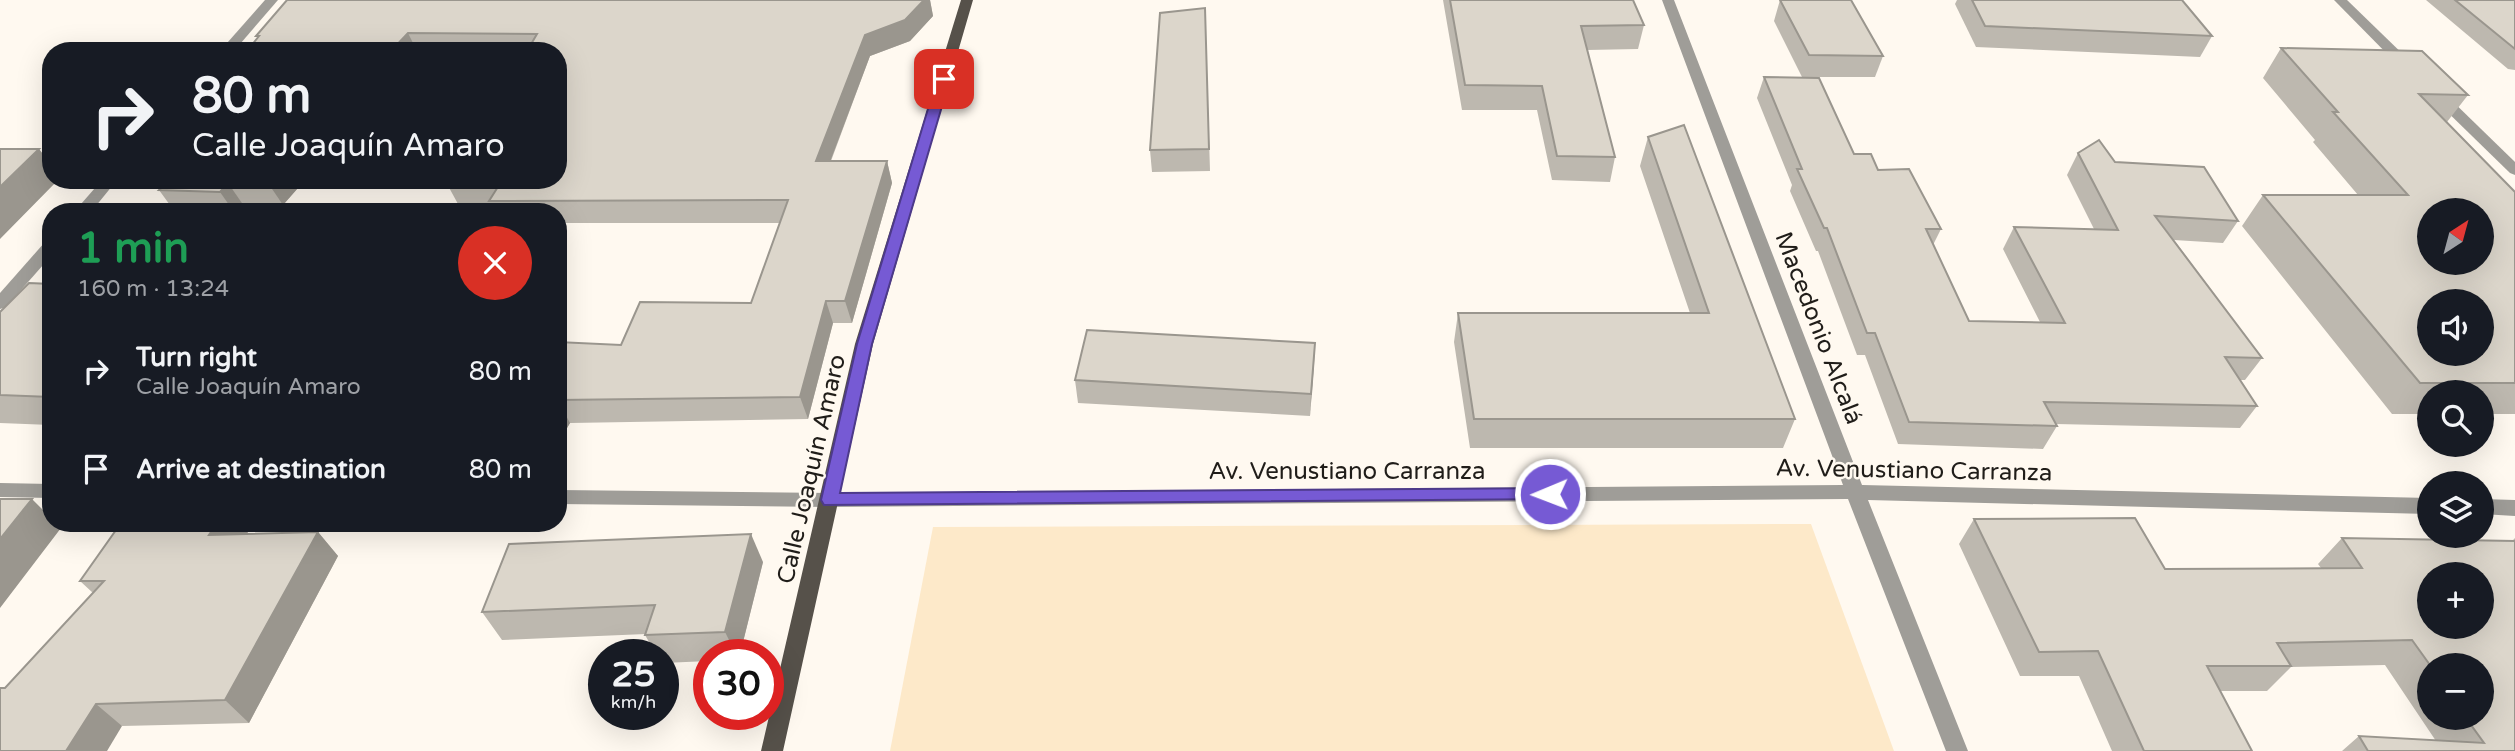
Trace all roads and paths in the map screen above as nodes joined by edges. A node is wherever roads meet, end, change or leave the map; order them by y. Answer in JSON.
{"nodes":[{"id":1,"x":272,"y":0,"type":"edge"},
{"id":2,"x":967,"y":0,"type":"edge"},
{"id":3,"x":1668,"y":0,"type":"edge"},
{"id":4,"x":2340,"y":0,"type":"edge"},
{"id":5,"x":235,"y":42,"type":"edge"},
{"id":6,"x":2515,"y":170,"type":"edge"},
{"id":7,"x":102,"y":189,"type":"edge"},
{"id":8,"x":90,"y":203,"type":"edge"},
{"id":9,"x":42,"y":256,"type":"edge"},
{"id":10,"x":0,"y":303,"type":"edge"},
{"id":11,"x":0,"y":490,"type":"edge"},
{"id":12,"x":42,"y":491,"type":"edge"},
{"id":13,"x":1855,"y":492,"type":"junction"},
{"id":14,"x":567,"y":497,"type":"edge"},
{"id":15,"x":830,"y":500,"type":"junction"},
{"id":16,"x":2417,"y":506,"type":"edge"},
{"id":17,"x":2494,"y":507,"type":"edge"},
{"id":18,"x":2515,"y":508,"type":"edge"},
{"id":19,"x":772,"y":751,"type":"edge"},
{"id":20,"x":1957,"y":751,"type":"edge"}],
"edges":[{"from":1,"to":5,"type":"street"},
{"from":2,"to":15,"type":"main road","name":"Calle Joaquín Amaro"},
{"from":3,"to":13,"type":"street","name":"Macedonio Alcalá"},
{"from":4,"to":6,"type":"street"},
{"from":7,"to":8,"type":"street"},
{"from":9,"to":10,"type":"street"},
{"from":11,"to":12,"type":"street"},
{"from":13,"to":15,"type":"street","name":"Av. Venustiano Carranza"},
{"from":13,"to":16,"type":"street","name":"Av. Venustiano Carranza"},
{"from":13,"to":20,"type":"street","name":"Macedonio Alcalá"},
{"from":14,"to":15,"type":"street","name":"Av. Venustiano Carranza"},
{"from":15,"to":19,"type":"main road","name":"Calle Joaquín Amaro"},
{"from":17,"to":18,"type":"street"}]}
